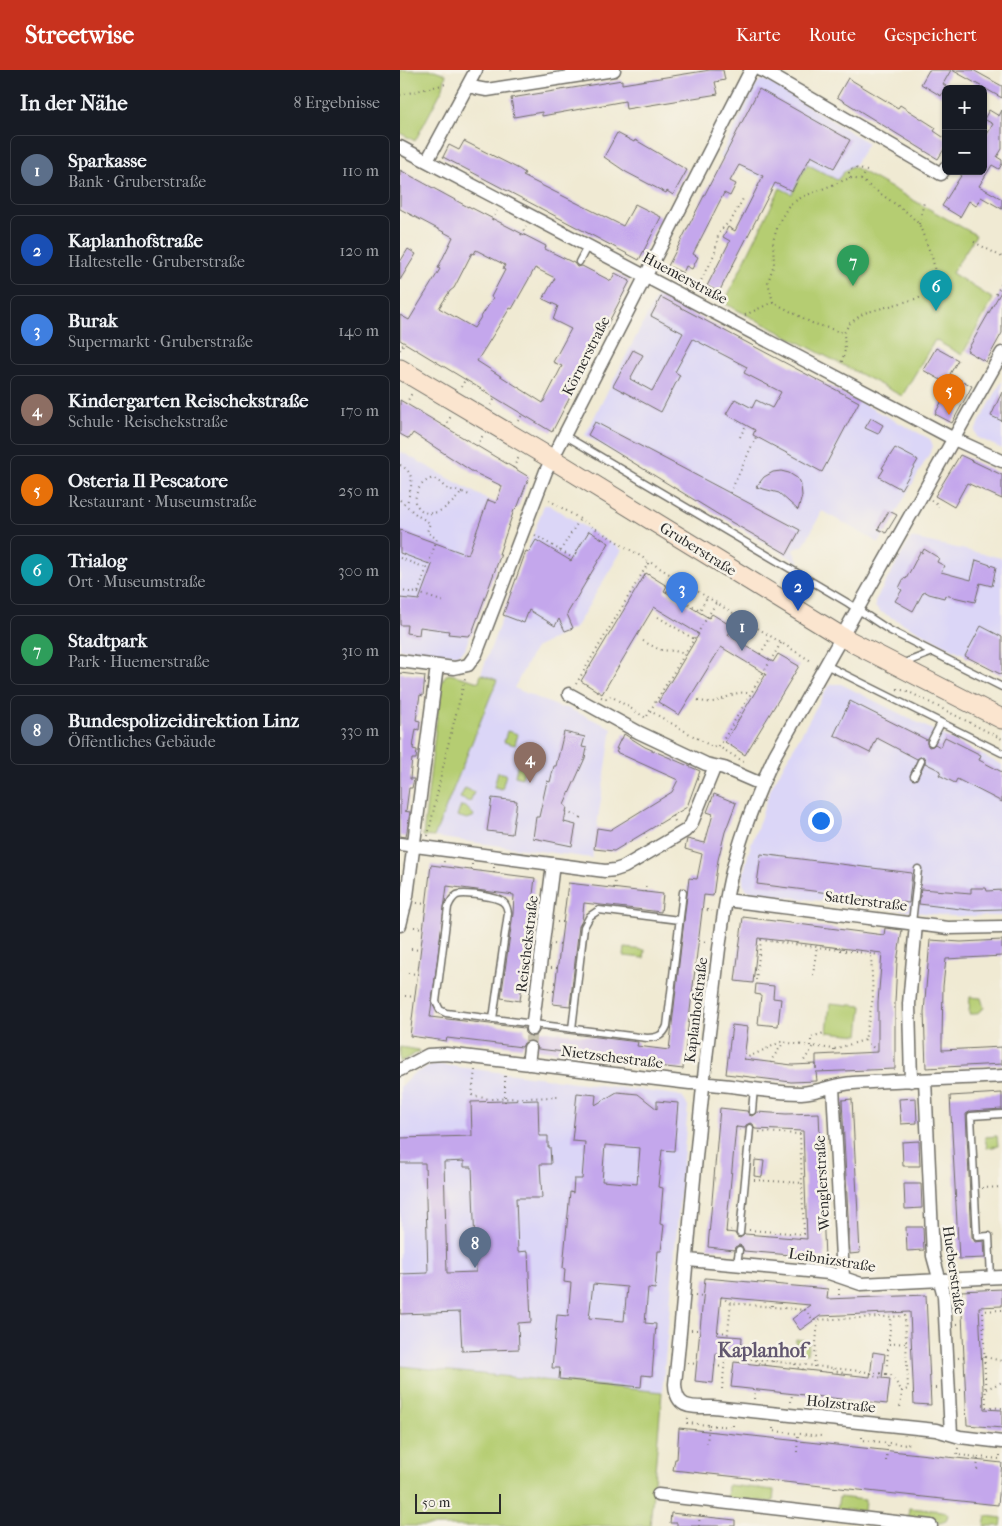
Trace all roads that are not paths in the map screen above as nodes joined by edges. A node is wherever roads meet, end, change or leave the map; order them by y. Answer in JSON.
{"nodes":[{"id":1,"x":476,"y":70,"type":"edge"},
{"id":2,"x":614,"y":70,"type":"edge"},
{"id":3,"x":750,"y":70,"type":"edge"},
{"id":4,"x":760,"y":70,"type":"edge"},
{"id":5,"x":469,"y":84,"type":"junction"},
{"id":6,"x":400,"y":148,"type":"edge"},
{"id":7,"x":427,"y":162,"type":"junction"},
{"id":8,"x":942,"y":172,"type":"edge"},
{"id":9,"x":588,"y":246,"type":"junction"},
{"id":10,"x":579,"y":262,"type":"dead end"},
{"id":11,"x":645,"y":275,"type":"junction"},
{"id":12,"x":1002,"y":353,"type":"edge"},
{"id":13,"x":400,"y":369,"type":"edge"},
{"id":14,"x":564,"y":435,"type":"junction"},
{"id":15,"x":954,"y":439,"type":"junction"},
{"id":16,"x":552,"y":459,"type":"junction"},
{"id":17,"x":1002,"y":461,"type":"edge"},
{"id":18,"x":858,"y":609,"type":"junction"},
{"id":19,"x":842,"y":637,"type":"junction"},
{"id":20,"x":933,"y":652,"type":"junction"},
{"id":21,"x":400,"y":662,"type":"edge"},
{"id":22,"x":826,"y":665,"type":"junction"},
{"id":23,"x":437,"y":666,"type":"junction"},
{"id":24,"x":898,"y":666,"type":"junction"},
{"id":25,"x":1002,"y":687,"type":"edge"},
{"id":26,"x":572,"y":689,"type":"road end"},
{"id":27,"x":1002,"y":719,"type":"edge"},
{"id":28,"x":941,"y":723,"type":"junction"},
{"id":29,"x":931,"y":742,"type":"dead end"},
{"id":30,"x":1002,"y":753,"type":"edge"},
{"id":31,"x":921,"y":761,"type":"dead end"},
{"id":32,"x":715,"y":766,"type":"junction"},
{"id":33,"x":914,"y":776,"type":"dead end"},
{"id":34,"x":761,"y":784,"type":"junction"},
{"id":35,"x":400,"y":844,"type":"edge"},
{"id":36,"x":414,"y":846,"type":"junction"},
{"id":37,"x":553,"y":864,"type":"junction"},
{"id":38,"x":918,"y":869,"type":"dead end"},
{"id":39,"x":683,"y":892,"type":"dead end"},
{"id":40,"x":726,"y":900,"type":"junction"},
{"id":41,"x":679,"y":920,"type":"junction"},
{"id":42,"x":914,"y":924,"type":"junction"},
{"id":43,"x":400,"y":925,"type":"edge"},
{"id":44,"x":1002,"y":927,"type":"edge"},
{"id":45,"x":494,"y":1019,"type":"junction"},
{"id":46,"x":533,"y":1026,"type":"junction"},
{"id":47,"x":572,"y":1029,"type":"junction"},
{"id":48,"x":530,"y":1048,"type":"tunnel mouth"},
{"id":49,"x":528,"y":1064,"type":"junction"},
{"id":50,"x":400,"y":1070,"type":"edge"},
{"id":51,"x":1002,"y":1076,"type":"edge"},
{"id":52,"x":911,"y":1080,"type":"junction"},
{"id":53,"x":925,"y":1080,"type":"junction"},
{"id":54,"x":703,"y":1083,"type":"junction"},
{"id":55,"x":833,"y":1087,"type":"junction"},
{"id":56,"x":754,"y":1088,"type":"junction"},
{"id":57,"x":752,"y":1111,"type":"dead end"},
{"id":58,"x":1002,"y":1114,"type":"edge"},
{"id":59,"x":750,"y":1130,"type":"road end"},
{"id":60,"x":740,"y":1231,"type":"road end"},
{"id":61,"x":738,"y":1250,"type":"dead end"},
{"id":62,"x":688,"y":1260,"type":"junction"},
{"id":63,"x":737,"y":1264,"type":"junction"},
{"id":64,"x":997,"y":1278,"type":"edge"},
{"id":65,"x":940,"y":1281,"type":"junction"},
{"id":66,"x":841,"y":1283,"type":"junction"},
{"id":67,"x":678,"y":1400,"type":"joint"},
{"id":68,"x":950,"y":1434,"type":"junction"},
{"id":69,"x":1001,"y":1447,"type":"edge"},
{"id":70,"x":658,"y":1495,"type":"dead end"},
{"id":71,"x":931,"y":1526,"type":"edge"}],
"edges":[{"from":1,"to":5,"type":"street"},
{"from":2,"to":5,"type":"street"},
{"from":3,"to":11,"type":"street","name":"Körnerstraße"},
{"from":4,"to":8,"type":"street"},
{"from":5,"to":7,"type":"street"},
{"from":6,"to":7,"type":"street","name":"Huemerstraße"},
{"from":7,"to":9,"type":"street","name":"Huemerstraße"},
{"from":9,"to":10,"type":"lane"},
{"from":9,"to":11,"type":"street","name":"Huemerstraße"},
{"from":11,"to":14,"type":"street","name":"Körnerstraße"},
{"from":11,"to":15,"type":"street","name":"Huemerstraße"},
{"from":12,"to":15,"type":"street","name":"Kaplanhofstraße"},
{"from":13,"to":16,"type":"main road","name":"Gruberstraße"},
{"from":14,"to":16,"type":"street","name":"Körnerstraße"},
{"from":14,"to":18,"type":"lane"},
{"from":15,"to":17,"type":"street","name":"Huemerstraße"},
{"from":15,"to":18,"type":"street","name":"Kaplanhofstraße"},
{"from":16,"to":19,"type":"main road","name":"Gruberstraße"},
{"from":16,"to":23,"type":"street","name":"Körnerstraße"},
{"from":18,"to":19,"type":"street","name":"Kaplanhofstraße"},
{"from":18,"to":20,"type":"lane"},
{"from":19,"to":22,"type":"street","name":"Kaplanhofstraße"},
{"from":19,"to":24,"type":"main road","name":"Gruberstraße"},
{"from":20,"to":24,"type":"lane"},
{"from":20,"to":25,"type":"lane"},
{"from":21,"to":23,"type":"street"},
{"from":22,"to":28,"type":"lane"},
{"from":22,"to":34,"type":"street","name":"Kaplanhofstraße"},
{"from":23,"to":36,"type":"street"},
{"from":24,"to":27,"type":"main road","name":"Gruberstraße"},
{"from":26,"to":32,"type":"street"},
{"from":28,"to":29,"type":"lane"},
{"from":28,"to":30,"type":"lane"},
{"from":31,"to":33,"type":"lane"},
{"from":32,"to":34,"type":"street"},
{"from":32,"to":37,"type":"street"},
{"from":34,"to":40,"type":"street","name":"Kaplanhofstraße"},
{"from":35,"to":36,"type":"street"},
{"from":36,"to":37,"type":"street"},
{"from":36,"to":43,"type":"street"},
{"from":37,"to":46,"type":"street","name":"Reischekstraße"},
{"from":38,"to":42,"type":"lane"},
{"from":39,"to":41,"type":"lane"},
{"from":40,"to":42,"type":"street","name":"Sattlerstraße"},
{"from":40,"to":54,"type":"street","name":"Kaplanhofstraße"},
{"from":41,"to":47,"type":"lane"},
{"from":41,"to":47,"type":"lane"},
{"from":42,"to":44,"type":"street","name":"Sattlerstraße"},
{"from":42,"to":52,"type":"street"},
{"from":45,"to":45,"type":"lane"},
{"from":45,"to":46,"type":"lane"},
{"from":46,"to":47,"type":"lane"},
{"from":48,"to":49,"type":"street"},
{"from":49,"to":50,"type":"street","name":"Nietzschestraße"},
{"from":49,"to":54,"type":"street","name":"Nietzschestraße"},
{"from":51,"to":53,"type":"street","name":"Nietzschestraße"},
{"from":52,"to":53,"type":"street","name":"Nietzschestraße"},
{"from":52,"to":55,"type":"street","name":"Nietzschestraße"},
{"from":53,"to":65,"type":"street","name":"Hueberstraße"},
{"from":54,"to":56,"type":"street","name":"Nietzschestraße"},
{"from":54,"to":62,"type":"street","name":"Kaplanhofstraße"},
{"from":55,"to":56,"type":"street","name":"Nietzschestraße"},
{"from":55,"to":66,"type":"street","name":"Wenglerstraße"},
{"from":56,"to":57,"type":"lane"},
{"from":58,"to":64,"type":"lane"},
{"from":59,"to":60,"type":"lane"},
{"from":61,"to":63,"type":"lane"},
{"from":62,"to":63,"type":"street","name":"Leibnizstraße"},
{"from":62,"to":67,"type":"street","name":"Kaplanhofstraße"},
{"from":63,"to":66,"type":"street","name":"Leibnizstraße"},
{"from":64,"to":65,"type":"street","name":"Leibnizstraße"},
{"from":65,"to":66,"type":"street","name":"Leibnizstraße"},
{"from":65,"to":68,"type":"street","name":"Hueberstraße"},
{"from":67,"to":68,"type":"street","name":"Holzstraße"},
{"from":68,"to":69,"type":"street","name":"Holzstraße"},
{"from":70,"to":71,"type":"street"}]}
